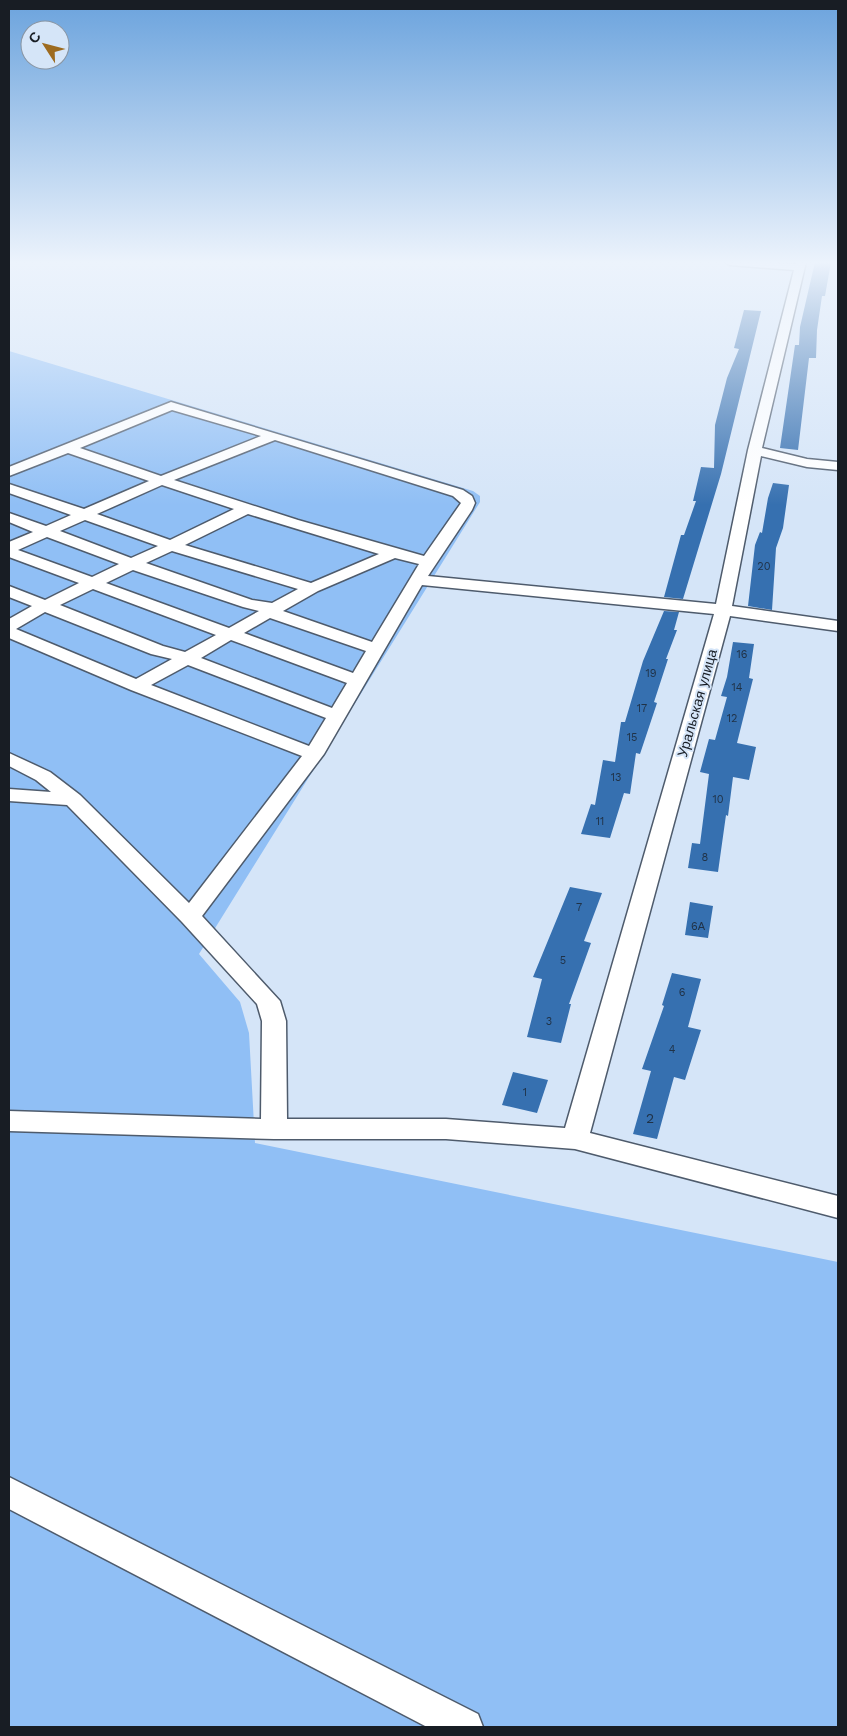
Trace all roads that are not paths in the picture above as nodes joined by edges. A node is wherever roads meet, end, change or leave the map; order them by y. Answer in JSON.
{"nodes":[{"id":1,"x":781,"y":343,"type":"edge"},
{"id":2,"x":274,"y":436,"type":"junction"},
{"id":3,"x":69,"y":449,"type":"junction"},
{"id":4,"x":755,"y":450,"type":"junction"},
{"id":5,"x":838,"y":466,"type":"edge"},
{"id":6,"x":9,"y":472,"type":"edge"},
{"id":7,"x":162,"y":480,"type":"junction"},
{"id":8,"x":9,"y":488,"type":"edge"},
{"id":9,"x":248,"y":508,"type":"junction"},
{"id":10,"x":84,"y":515,"type":"junction"},
{"id":11,"x":9,"y":517,"type":"edge"},
{"id":12,"x":47,"y":531,"type":"junction"},
{"id":13,"x":170,"y":545,"type":"junction"},
{"id":14,"x":9,"y":550,"type":"edge"},
{"id":15,"x":393,"y":553,"type":"junction"},
{"id":16,"x":428,"y":562,"type":"junction"},
{"id":17,"x":132,"y":564,"type":"junction"},
{"id":18,"x":418,"y":580,"type":"junction"},
{"id":19,"x":92,"y":584,"type":"junction"},
{"id":20,"x":312,"y":588,"type":"junction"},
{"id":21,"x":9,"y":591,"type":"edge"},
{"id":22,"x":46,"y":606,"type":"junction"},
{"id":23,"x":723,"y":610,"type":"junction"},
{"id":24,"x":269,"y":612,"type":"junction"},
{"id":25,"x":9,"y":626,"type":"edge"},
{"id":26,"x":838,"y":626,"type":"edge"},
{"id":27,"x":9,"y":632,"type":"edge"},
{"id":28,"x":230,"y":634,"type":"junction"},
{"id":29,"x":376,"y":649,"type":"junction"},
{"id":30,"x":186,"y":658,"type":"junction"},
{"id":31,"x":357,"y":681,"type":"junction"},
{"id":32,"x":137,"y":686,"type":"junction"},
{"id":33,"x":336,"y":716,"type":"junction"},
{"id":34,"x":314,"y":754,"type":"junction"},
{"id":35,"x":9,"y":759,"type":"edge"},
{"id":36,"x":9,"y":795,"type":"edge"},
{"id":37,"x":72,"y":799,"type":"junction"},
{"id":38,"x":190,"y":918,"type":"junction"},
{"id":39,"x":9,"y":1121,"type":"edge"},
{"id":40,"x":274,"y":1129,"type":"junction"},
{"id":41,"x":575,"y":1139,"type":"junction"},
{"id":42,"x":838,"y":1207,"type":"edge"},
{"id":43,"x":9,"y":1492,"type":"edge"},
{"id":44,"x":464,"y":1727,"type":"edge"}],
"edges":[{"from":1,"to":4,"type":"street","name":"Уральская улица"},
{"from":2,"to":3,"type":"street"},
{"from":2,"to":7,"type":"street"},
{"from":2,"to":16,"type":"street"},
{"from":3,"to":6,"type":"street"},
{"from":3,"to":7,"type":"street"},
{"from":4,"to":5,"type":"street"},
{"from":4,"to":23,"type":"street","name":"Уральская улица"},
{"from":7,"to":9,"type":"street"},
{"from":7,"to":10,"type":"street"},
{"from":8,"to":10,"type":"street"},
{"from":9,"to":13,"type":"street"},
{"from":9,"to":15,"type":"street"},
{"from":10,"to":12,"type":"street"},
{"from":10,"to":13,"type":"street"},
{"from":11,"to":12,"type":"street"},
{"from":12,"to":14,"type":"street"},
{"from":12,"to":17,"type":"street"},
{"from":13,"to":17,"type":"street"},
{"from":13,"to":20,"type":"street"},
{"from":14,"to":19,"type":"street"},
{"from":15,"to":16,"type":"street"},
{"from":15,"to":20,"type":"street"},
{"from":16,"to":18,"type":"street"},
{"from":17,"to":19,"type":"street"},
{"from":17,"to":24,"type":"street"},
{"from":18,"to":23,"type":"street"},
{"from":18,"to":29,"type":"street"},
{"from":19,"to":22,"type":"street"},
{"from":19,"to":28,"type":"street"},
{"from":20,"to":24,"type":"street"},
{"from":21,"to":22,"type":"street"},
{"from":22,"to":25,"type":"street"},
{"from":22,"to":30,"type":"street"},
{"from":23,"to":26,"type":"street"},
{"from":23,"to":41,"type":"street","name":"Уральская улица"},
{"from":24,"to":28,"type":"street"},
{"from":24,"to":29,"type":"street"},
{"from":27,"to":32,"type":"street"},
{"from":28,"to":30,"type":"street"},
{"from":28,"to":31,"type":"street"},
{"from":29,"to":31,"type":"street"},
{"from":30,"to":32,"type":"street"},
{"from":30,"to":33,"type":"street"},
{"from":31,"to":33,"type":"street"},
{"from":32,"to":34,"type":"street"},
{"from":33,"to":34,"type":"street"},
{"from":34,"to":38,"type":"street"},
{"from":35,"to":37,"type":"street"},
{"from":36,"to":37,"type":"street"},
{"from":37,"to":38,"type":"street"},
{"from":38,"to":40,"type":"street"},
{"from":39,"to":40,"type":"street"},
{"from":40,"to":41,"type":"street"},
{"from":41,"to":42,"type":"street"},
{"from":43,"to":44,"type":"street"}]}
